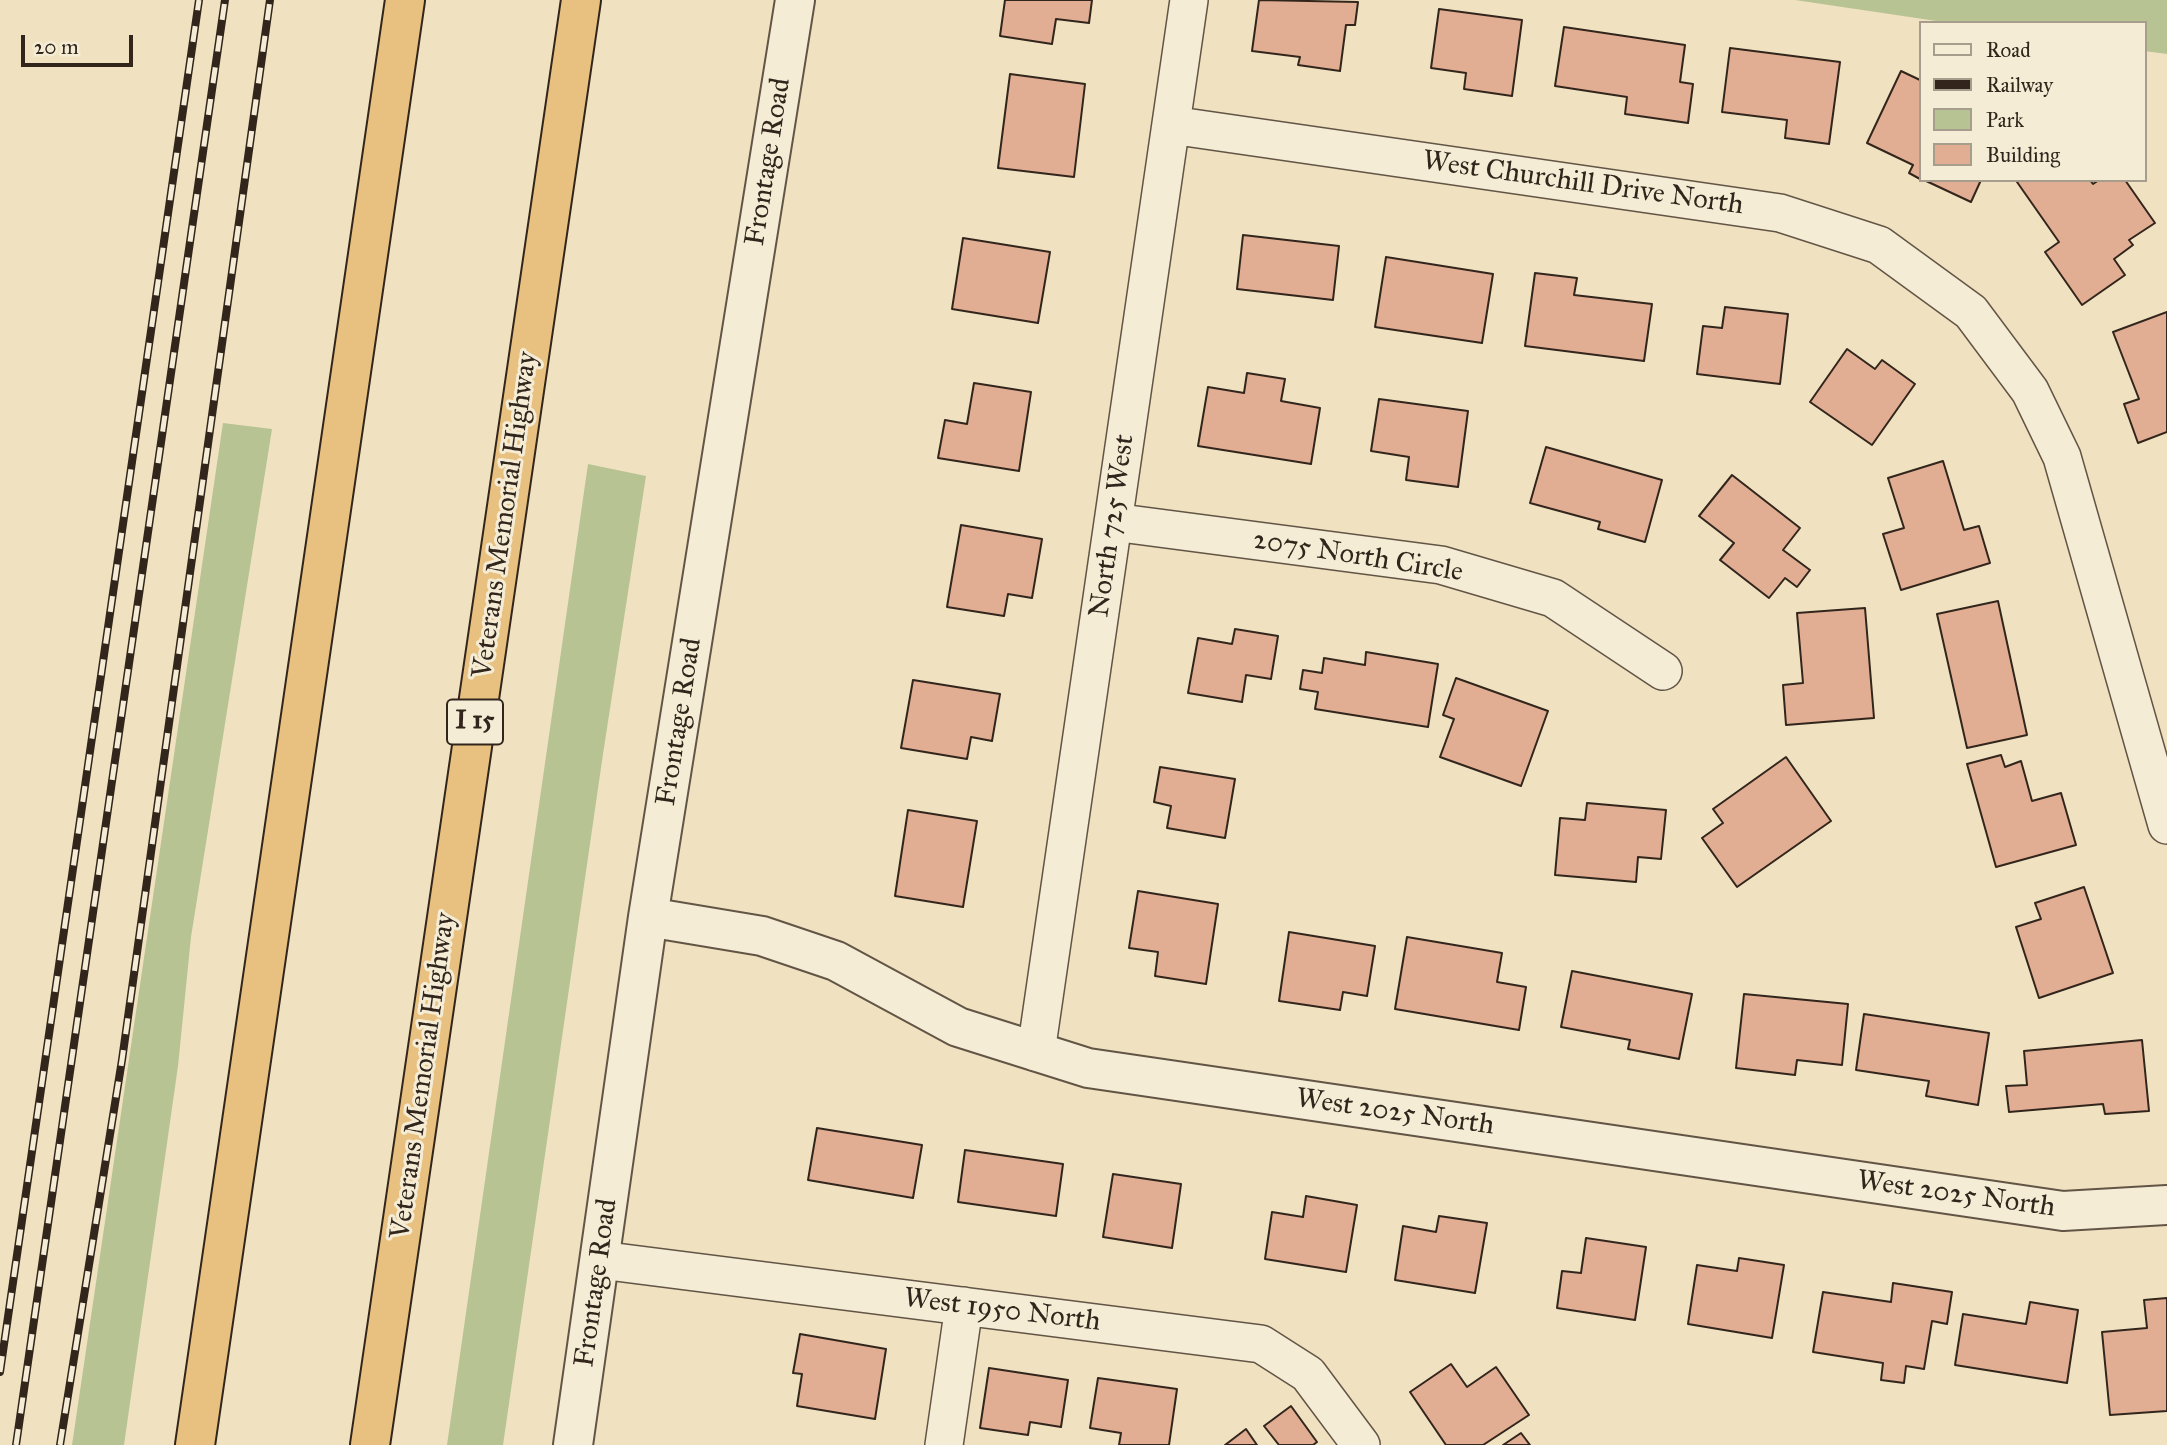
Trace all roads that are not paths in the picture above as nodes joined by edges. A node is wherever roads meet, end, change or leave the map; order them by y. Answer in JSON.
{"nodes":[{"id":1,"x":405,"y":0,"type":"edge"},
{"id":2,"x":580,"y":0,"type":"edge"},
{"id":3,"x":795,"y":0,"type":"edge"},
{"id":4,"x":1189,"y":0,"type":"edge"},
{"id":5,"x":1171,"y":125,"type":"junction"},
{"id":6,"x":1113,"y":522,"type":"junction"},
{"id":7,"x":1663,"y":671,"type":"dead end"},
{"id":8,"x":2167,"y":825,"type":"edge"},
{"id":9,"x":649,"y":917,"type":"junction"},
{"id":10,"x":1037,"y":1052,"type":"junction"},
{"id":11,"x":2167,"y":1205,"type":"edge"},
{"id":12,"x":600,"y":1260,"type":"junction"},
{"id":13,"x":964,"y":1306,"type":"junction"},
{"id":14,"x":195,"y":1445,"type":"edge"},
{"id":15,"x":370,"y":1445,"type":"edge"},
{"id":16,"x":573,"y":1445,"type":"edge"},
{"id":17,"x":944,"y":1445,"type":"edge"},
{"id":18,"x":1360,"y":1445,"type":"edge"}],
"edges":[{"from":1,"to":14,"type":"highway"},
{"from":2,"to":15,"type":"highway","name":"Veterans Memorial Highway","number":"I 15"},
{"from":3,"to":9,"type":"street","name":"Frontage Road"},
{"from":4,"to":5,"type":"street","name":"North 725 West"},
{"from":5,"to":6,"type":"street","name":"North 725 West"},
{"from":5,"to":8,"type":"street","name":"West Churchill Drive North"},
{"from":6,"to":7,"type":"street","name":"2075 North Circle"},
{"from":6,"to":10,"type":"street","name":"North 725 West"},
{"from":9,"to":10,"type":"street","name":"West 2025 North"},
{"from":9,"to":12,"type":"street","name":"Frontage Road"},
{"from":10,"to":11,"type":"street","name":"West 2025 North"},
{"from":12,"to":13,"type":"street","name":"West 1950 North"},
{"from":12,"to":16,"type":"street","name":"Frontage Road"},
{"from":13,"to":17,"type":"street"},
{"from":13,"to":18,"type":"street","name":"West 1950 North"}]}
